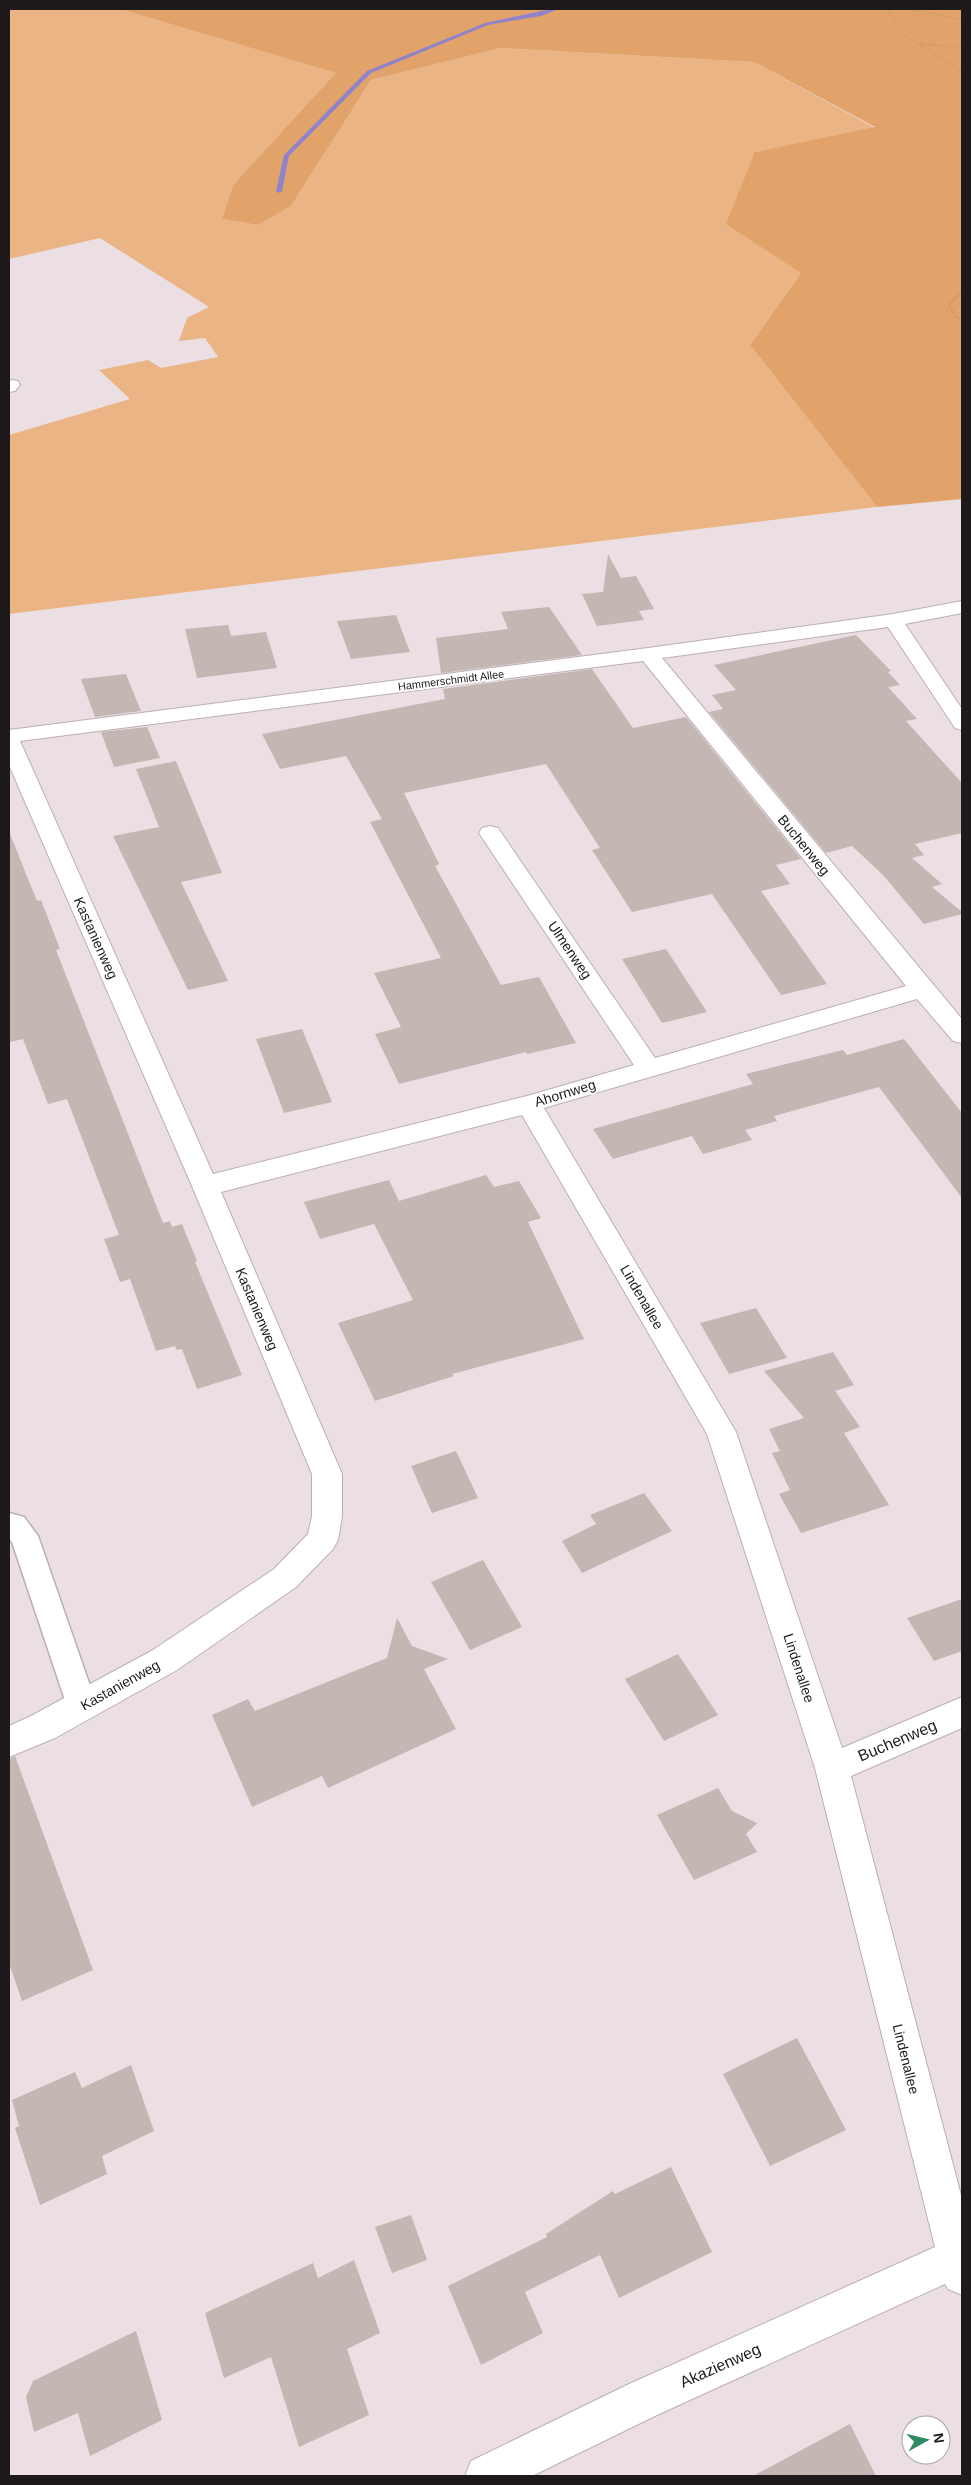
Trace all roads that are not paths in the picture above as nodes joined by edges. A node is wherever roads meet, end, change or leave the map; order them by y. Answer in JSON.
{"nodes":[{"id":1,"x":962,"y":607,"type":"edge"},
{"id":2,"x":893,"y":620,"type":"junction"},
{"id":3,"x":648,"y":654,"type":"junction"},
{"id":4,"x":962,"y":724,"type":"edge"},
{"id":5,"x":9,"y":736,"type":"edge"},
{"id":6,"x":9,"y":741,"type":"edge"},
{"id":7,"x":490,"y":833,"type":"dead end"},
{"id":8,"x":922,"y":989,"type":"junction"},
{"id":9,"x":962,"y":1035,"type":"edge"},
{"id":10,"x":649,"y":1068,"type":"junction"},
{"id":11,"x":529,"y":1104,"type":"junction"},
{"id":12,"x":205,"y":1186,"type":"junction"},
{"id":13,"x":9,"y":1525,"type":"edge"},
{"id":14,"x":82,"y":1706,"type":"junction"},
{"id":15,"x":962,"y":1712,"type":"edge"},
{"id":16,"x":9,"y":1742,"type":"edge"},
{"id":17,"x":832,"y":1768,"type":"junction"},
{"id":18,"x":960,"y":2267,"type":"edge"},
{"id":19,"x":486,"y":2476,"type":"edge"}],
"edges":[{"from":1,"to":2,"type":"street","name":"Hammerschmidt Allee"},
{"from":2,"to":3,"type":"street","name":"Hammerschmidt Allee"},
{"from":2,"to":4,"type":"street"},
{"from":3,"to":5,"type":"street","name":"Hammerschmidt Allee"},
{"from":3,"to":8,"type":"street","name":"Buchenweg"},
{"from":6,"to":12,"type":"street","name":"Kastanienweg"},
{"from":7,"to":10,"type":"street","name":"Ulmenweg"},
{"from":8,"to":9,"type":"street","name":"Buchenweg"},
{"from":8,"to":10,"type":"street","name":"Ahornweg"},
{"from":10,"to":11,"type":"street","name":"Ahornweg"},
{"from":11,"to":12,"type":"street","name":"Ahornweg"},
{"from":11,"to":17,"type":"street","name":"Lindenallee"},
{"from":12,"to":14,"type":"street","name":"Kastanienweg"},
{"from":13,"to":14,"type":"lane"},
{"from":14,"to":16,"type":"street","name":"Kastanienweg"},
{"from":15,"to":17,"type":"street","name":"Buchenweg"},
{"from":17,"to":18,"type":"street","name":"Lindenallee"},
{"from":18,"to":19,"type":"street","name":"Akazienweg"}]}
